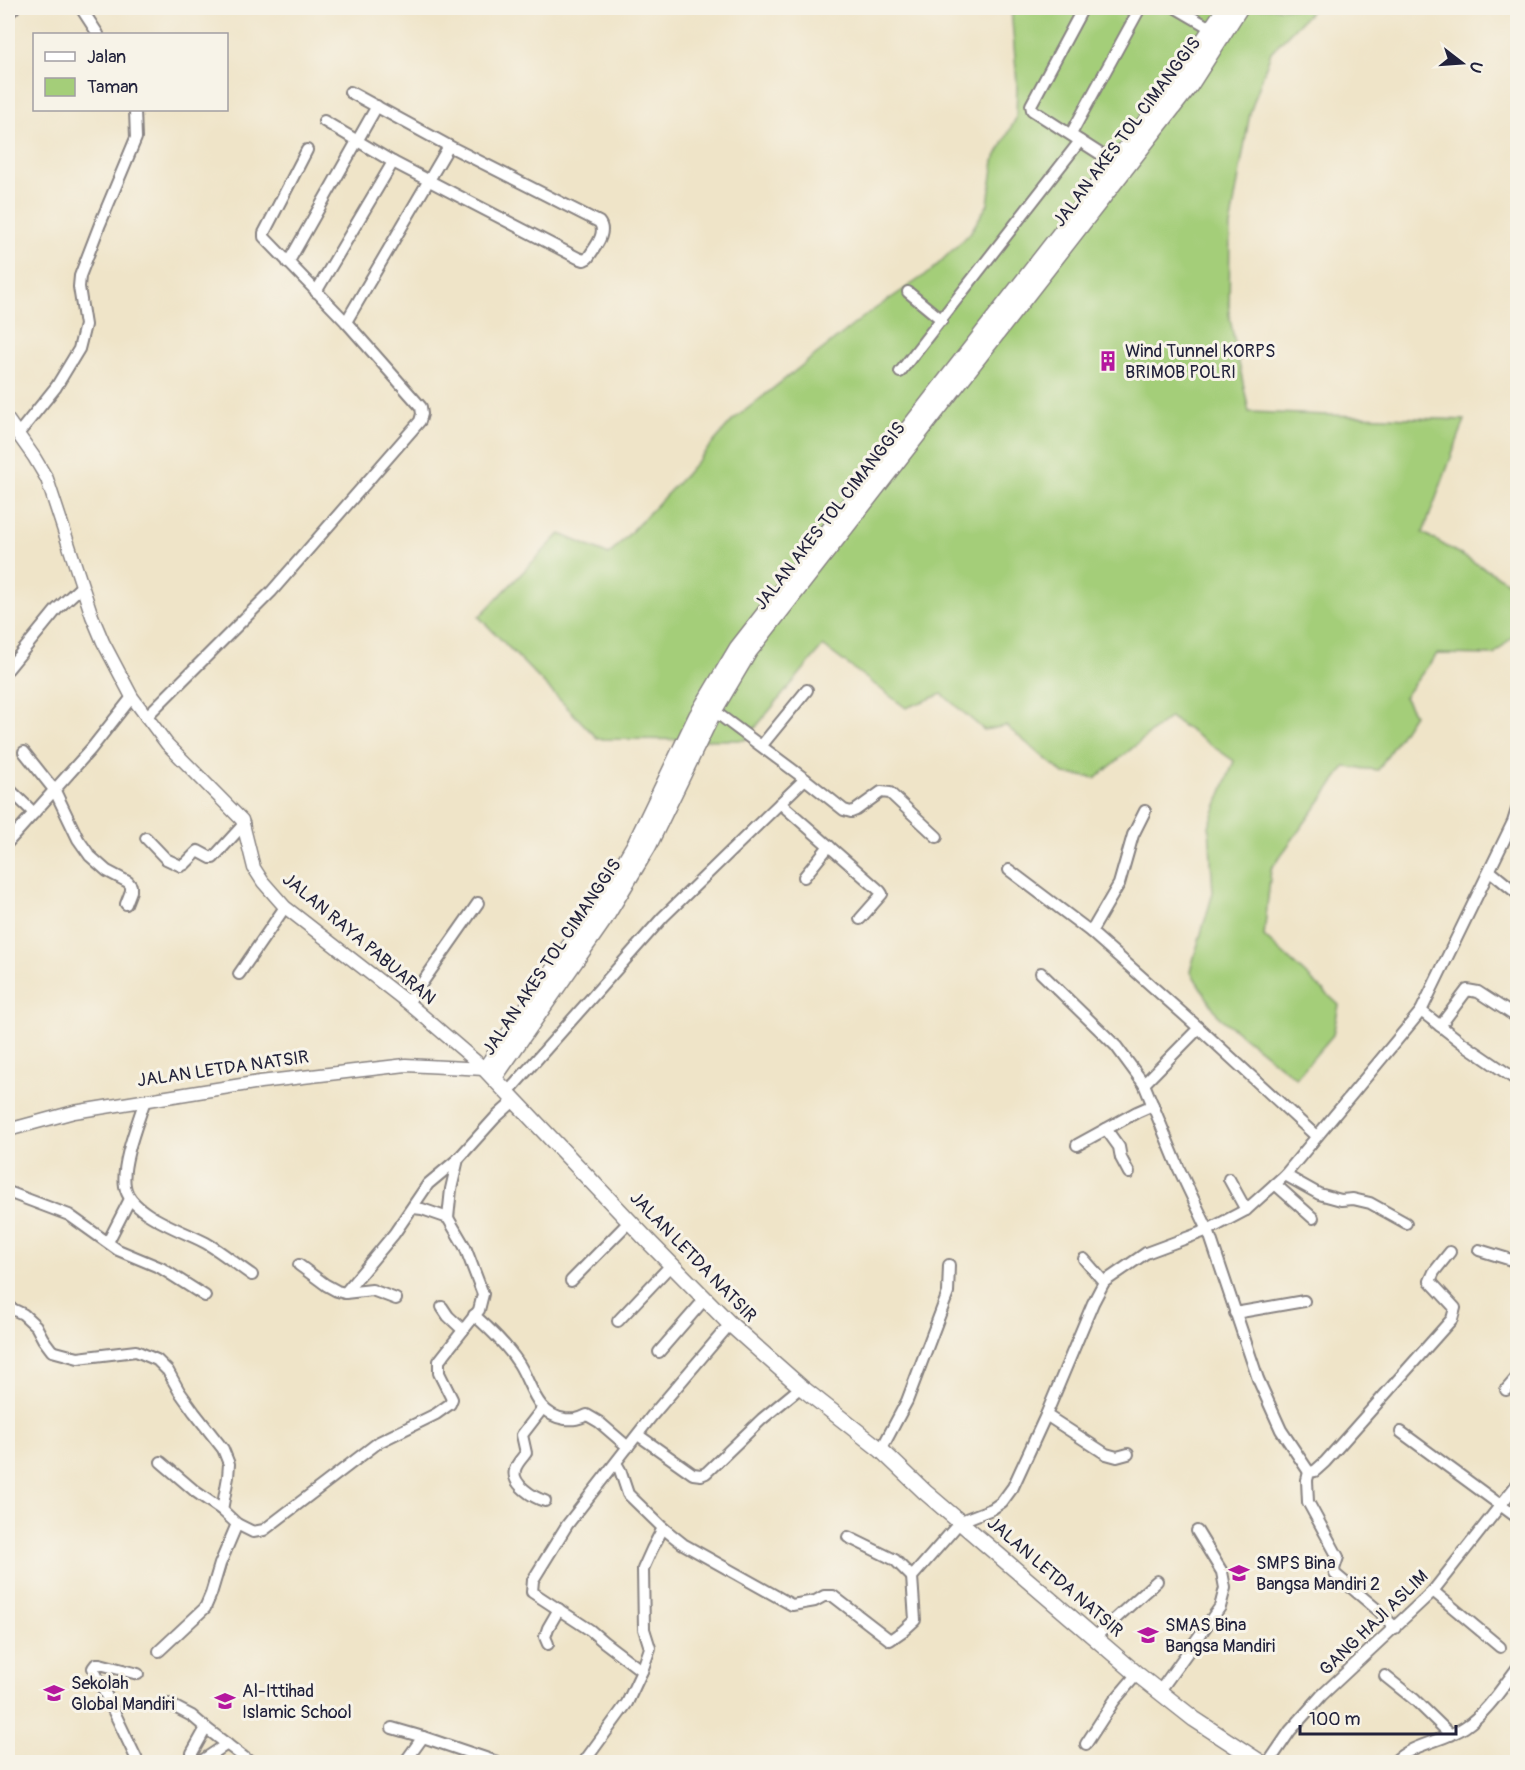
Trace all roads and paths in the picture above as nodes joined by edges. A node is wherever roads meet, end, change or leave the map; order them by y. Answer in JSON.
{"nodes":[{"id":1,"x":14,"y":8,"type":"edge"},
{"id":2,"x":81,"y":8,"type":"edge"},
{"id":3,"x":1083,"y":8,"type":"edge"},
{"id":4,"x":1140,"y":8,"type":"edge"},
{"id":5,"x":1176,"y":8,"type":"edge"},
{"id":6,"x":1225,"y":8,"type":"edge"},
{"id":7,"x":1240,"y":8,"type":"edge"},
{"id":8,"x":8,"y":14,"type":"edge"},
{"id":9,"x":1212,"y":28,"type":"junction"},
{"id":10,"x":97,"y":33,"type":"edge"},
{"id":11,"x":350,"y":92,"type":"dead end"},
{"id":12,"x":377,"y":106,"type":"junction"},
{"id":13,"x":135,"y":111,"type":"edge"},
{"id":14,"x":324,"y":121,"type":"dead end"},
{"id":15,"x":1071,"y":134,"type":"junction"},
{"id":16,"x":358,"y":141,"type":"junction"},
{"id":17,"x":1080,"y":141,"type":"junction"},
{"id":18,"x":449,"y":146,"type":"junction"},
{"id":19,"x":307,"y":150,"type":"dead end"},
{"id":20,"x":393,"y":162,"type":"junction"},
{"id":21,"x":1118,"y":168,"type":"junction"},
{"id":22,"x":429,"y":180,"type":"junction"},
{"id":23,"x":288,"y":263,"type":"junction"},
{"id":24,"x":316,"y":292,"type":"junction"},
{"id":25,"x":908,"y":292,"type":"dead end"},
{"id":26,"x":942,"y":320,"type":"junction"},
{"id":27,"x":346,"y":322,"type":"junction"},
{"id":28,"x":900,"y":372,"type":"dead end"},
{"id":29,"x":8,"y":420,"type":"edge"},
{"id":30,"x":18,"y":434,"type":"junction"},
{"id":31,"x":82,"y":586,"type":"junction"},
{"id":32,"x":8,"y":669,"type":"edge"},
{"id":33,"x":807,"y":690,"type":"dead end"},
{"id":34,"x":132,"y":697,"type":"junction"},
{"id":35,"x":714,"y":711,"type":"junction"},
{"id":36,"x":146,"y":717,"type":"junction"},
{"id":37,"x":762,"y":745,"type":"junction"},
{"id":38,"x":24,"y":752,"type":"dead end"},
{"id":39,"x":805,"y":779,"type":"junction"},
{"id":40,"x":8,"y":788,"type":"edge"},
{"id":41,"x":55,"y":791,"type":"junction"},
{"id":42,"x":780,"y":803,"type":"junction"},
{"id":43,"x":1518,"y":806,"type":"edge"},
{"id":44,"x":1145,"y":811,"type":"dead end"},
{"id":45,"x":34,"y":813,"type":"junction"},
{"id":46,"x":244,"y":824,"type":"junction"},
{"id":47,"x":937,"y":837,"type":"dead end"},
{"id":48,"x":146,"y":838,"type":"dead end"},
{"id":49,"x":8,"y":842,"type":"edge"},
{"id":50,"x":829,"y":846,"type":"junction"},
{"id":51,"x":1009,"y":870,"type":"dead end"},
{"id":52,"x":1490,"y":871,"type":"junction"},
{"id":53,"x":804,"y":877,"type":"dead end"},
{"id":54,"x":1518,"y":894,"type":"edge"},
{"id":55,"x":478,"y":903,"type":"dead end"},
{"id":56,"x":126,"y":904,"type":"dead end"},
{"id":57,"x":285,"y":907,"type":"junction"},
{"id":58,"x":860,"y":919,"type":"dead end"},
{"id":59,"x":1091,"y":932,"type":"junction"},
{"id":60,"x":1041,"y":973,"type":"dead end"},
{"id":61,"x":239,"y":974,"type":"dead end"},
{"id":62,"x":408,"y":1004,"type":"junction"},
{"id":63,"x":1421,"y":1011,"type":"junction"},
{"id":64,"x":1518,"y":1018,"type":"edge"},
{"id":65,"x":1440,"y":1026,"type":"junction"},
{"id":66,"x":1199,"y":1028,"type":"junction"},
{"id":67,"x":489,"y":1073,"type":"junction"},
{"id":68,"x":1518,"y":1081,"type":"edge"},
{"id":69,"x":1144,"y":1084,"type":"junction"},
{"id":70,"x":512,"y":1096,"type":"junction"},
{"id":71,"x":145,"y":1100,"type":"junction"},
{"id":72,"x":1153,"y":1105,"type":"junction"},
{"id":73,"x":1106,"y":1129,"type":"junction"},
{"id":74,"x":8,"y":1130,"type":"edge"},
{"id":75,"x":1316,"y":1136,"type":"junction"},
{"id":76,"x":1077,"y":1144,"type":"dead end"},
{"id":77,"x":458,"y":1160,"type":"junction"},
{"id":78,"x":1129,"y":1173,"type":"dead end"},
{"id":79,"x":1285,"y":1175,"type":"junction"},
{"id":80,"x":1229,"y":1179,"type":"dead end"},
{"id":81,"x":1275,"y":1184,"type":"junction"},
{"id":82,"x":8,"y":1192,"type":"edge"},
{"id":83,"x":130,"y":1199,"type":"junction"},
{"id":84,"x":413,"y":1208,"type":"junction"},
{"id":85,"x":1246,"y":1210,"type":"junction"},
{"id":86,"x":448,"y":1218,"type":"junction"},
{"id":87,"x":1313,"y":1218,"type":"dead end"},
{"id":88,"x":630,"y":1221,"type":"junction"},
{"id":89,"x":1406,"y":1223,"type":"dead end"},
{"id":90,"x":1208,"y":1230,"type":"junction"},
{"id":91,"x":108,"y":1242,"type":"junction"},
{"id":92,"x":1479,"y":1250,"type":"dead end"},
{"id":93,"x":1450,"y":1252,"type":"dead end"},
{"id":94,"x":1084,"y":1259,"type":"dead end"},
{"id":95,"x":1518,"y":1262,"type":"edge"},
{"id":96,"x":299,"y":1265,"type":"dead end"},
{"id":97,"x":671,"y":1265,"type":"junction"},
{"id":98,"x":949,"y":1265,"type":"dead end"},
{"id":99,"x":252,"y":1275,"type":"dead end"},
{"id":100,"x":571,"y":1281,"type":"dead end"},
{"id":101,"x":1104,"y":1282,"type":"junction"},
{"id":102,"x":345,"y":1293,"type":"junction"},
{"id":103,"x":205,"y":1296,"type":"dead end"},
{"id":104,"x":396,"y":1299,"type":"dead end"},
{"id":105,"x":704,"y":1300,"type":"junction"},
{"id":106,"x":1304,"y":1301,"type":"dead end"},
{"id":107,"x":8,"y":1307,"type":"edge"},
{"id":108,"x":442,"y":1308,"type":"dead end"},
{"id":109,"x":1235,"y":1313,"type":"junction"},
{"id":110,"x":474,"y":1315,"type":"junction"},
{"id":111,"x":618,"y":1321,"type":"dead end"},
{"id":112,"x":730,"y":1324,"type":"junction"},
{"id":113,"x":463,"y":1330,"type":"junction"},
{"id":114,"x":659,"y":1352,"type":"dead end"},
{"id":115,"x":1518,"y":1376,"type":"edge"},
{"id":116,"x":801,"y":1387,"type":"junction"},
{"id":117,"x":1506,"y":1390,"type":"dead end"},
{"id":118,"x":542,"y":1409,"type":"junction"},
{"id":119,"x":1046,"y":1415,"type":"junction"},
{"id":120,"x":1401,"y":1432,"type":"dead end"},
{"id":121,"x":638,"y":1435,"type":"junction"},
{"id":122,"x":628,"y":1447,"type":"junction"},
{"id":123,"x":881,"y":1450,"type":"junction"},
{"id":124,"x":1128,"y":1454,"type":"dead end"},
{"id":125,"x":161,"y":1462,"type":"dead end"},
{"id":126,"x":616,"y":1463,"type":"junction"},
{"id":127,"x":1309,"y":1472,"type":"junction"},
{"id":128,"x":1518,"y":1483,"type":"edge"},
{"id":129,"x":545,"y":1501,"type":"dead end"},
{"id":130,"x":1500,"y":1505,"type":"junction"},
{"id":131,"x":222,"y":1510,"type":"junction"},
{"id":132,"x":1518,"y":1518,"type":"edge"},
{"id":133,"x":961,"y":1521,"type":"junction"},
{"id":134,"x":237,"y":1524,"type":"junction"},
{"id":135,"x":663,"y":1528,"type":"junction"},
{"id":136,"x":1197,"y":1532,"type":"dead end"},
{"id":137,"x":848,"y":1537,"type":"dead end"},
{"id":138,"x":912,"y":1577,"type":"junction"},
{"id":139,"x":1158,"y":1581,"type":"dead end"},
{"id":140,"x":1433,"y":1591,"type":"junction"},
{"id":141,"x":559,"y":1609,"type":"junction"},
{"id":142,"x":1395,"y":1628,"type":"junction"},
{"id":143,"x":1094,"y":1638,"type":"junction"},
{"id":144,"x":548,"y":1644,"type":"dead end"},
{"id":145,"x":1500,"y":1647,"type":"dead end"},
{"id":146,"x":159,"y":1651,"type":"dead end"},
{"id":147,"x":1518,"y":1667,"type":"edge"},
{"id":148,"x":642,"y":1671,"type":"junction"},
{"id":149,"x":138,"y":1674,"type":"dead end"},
{"id":150,"x":1137,"y":1674,"type":"junction"},
{"id":151,"x":1385,"y":1676,"type":"dead end"},
{"id":152,"x":1159,"y":1692,"type":"junction"},
{"id":153,"x":169,"y":1704,"type":"dead end"},
{"id":154,"x":206,"y":1728,"type":"junction"},
{"id":155,"x":392,"y":1728,"type":"dead end"},
{"id":156,"x":1451,"y":1734,"type":"junction"},
{"id":157,"x":423,"y":1737,"type":"junction"},
{"id":158,"x":227,"y":1744,"type":"junction"},
{"id":159,"x":1086,"y":1744,"type":"dead end"},
{"id":160,"x":138,"y":1762,"type":"edge"},
{"id":161,"x":192,"y":1762,"type":"edge"},
{"id":162,"x":200,"y":1762,"type":"edge"},
{"id":163,"x":250,"y":1762,"type":"edge"},
{"id":164,"x":405,"y":1762,"type":"edge"},
{"id":165,"x":497,"y":1762,"type":"edge"},
{"id":166,"x":584,"y":1762,"type":"edge"},
{"id":167,"x":1260,"y":1762,"type":"edge"},
{"id":168,"x":1269,"y":1762,"type":"edge"},
{"id":169,"x":1394,"y":1762,"type":"edge"}],
"edges":[{"from":1,"to":8,"type":"street"},
{"from":2,"to":10,"type":"street"},
{"from":3,"to":15,"type":"street"},
{"from":4,"to":15,"type":"street"},
{"from":5,"to":9,"type":"street"},
{"from":6,"to":9,"type":"main road"},
{"from":7,"to":21,"type":"main road","name":"JALAN AKES TOL CIMANGGIS"},
{"from":9,"to":21,"type":"main road"},
{"from":11,"to":12,"type":"street"},
{"from":12,"to":16,"type":"street"},
{"from":12,"to":18,"type":"street"},
{"from":13,"to":30,"type":"street"},
{"from":14,"to":16,"type":"street"},
{"from":15,"to":17,"type":"street"},
{"from":16,"to":20,"type":"street"},
{"from":16,"to":23,"type":"street"},
{"from":17,"to":21,"type":"street"},
{"from":17,"to":26,"type":"street"},
{"from":18,"to":22,"type":"street"},
{"from":18,"to":22,"type":"street"},
{"from":19,"to":23,"type":"street"},
{"from":20,"to":22,"type":"street"},
{"from":20,"to":24,"type":"street"},
{"from":21,"to":35,"type":"main road","name":"JALAN AKES TOL CIMANGGIS"},
{"from":21,"to":67,"type":"main road"},
{"from":22,"to":27,"type":"street"},
{"from":23,"to":24,"type":"street"},
{"from":24,"to":27,"type":"street"},
{"from":25,"to":26,"type":"street"},
{"from":26,"to":28,"type":"street"},
{"from":27,"to":36,"type":"street"},
{"from":29,"to":30,"type":"street","name":"JALAN RAYA PABUARAN"},
{"from":30,"to":31,"type":"street","name":"JALAN RAYA PABUARAN"},
{"from":31,"to":32,"type":"street"},
{"from":31,"to":34,"type":"street","name":"JALAN RAYA PABUARAN"},
{"from":33,"to":37,"type":"street"},
{"from":34,"to":36,"type":"street","name":"JALAN RAYA PABUARAN"},
{"from":34,"to":41,"type":"street"},
{"from":35,"to":37,"type":"street"},
{"from":35,"to":67,"type":"main road","name":"JALAN AKES TOL CIMANGGIS"},
{"from":36,"to":46,"type":"street","name":"JALAN RAYA PABUARAN"},
{"from":37,"to":39,"type":"street"},
{"from":38,"to":41,"type":"street"},
{"from":39,"to":42,"type":"street"},
{"from":39,"to":47,"type":"street"},
{"from":40,"to":45,"type":"street"},
{"from":41,"to":45,"type":"street"},
{"from":41,"to":56,"type":"street"},
{"from":42,"to":50,"type":"street"},
{"from":42,"to":70,"type":"street"},
{"from":43,"to":52,"type":"street"},
{"from":44,"to":59,"type":"street"},
{"from":45,"to":49,"type":"street"},
{"from":46,"to":48,"type":"street"},
{"from":46,"to":57,"type":"street","name":"JALAN RAYA PABUARAN"},
{"from":50,"to":53,"type":"street"},
{"from":50,"to":58,"type":"street"},
{"from":51,"to":59,"type":"street"},
{"from":52,"to":54,"type":"street"},
{"from":52,"to":63,"type":"street"},
{"from":55,"to":62,"type":"street"},
{"from":57,"to":61,"type":"street"},
{"from":57,"to":62,"type":"street","name":"JALAN RAYA PABUARAN"},
{"from":59,"to":66,"type":"street"},
{"from":60,"to":69,"type":"street"},
{"from":62,"to":67,"type":"street","name":"JALAN RAYA PABUARAN"},
{"from":63,"to":65,"type":"street"},
{"from":63,"to":75,"type":"street"},
{"from":64,"to":65,"type":"street"},
{"from":65,"to":68,"type":"street"},
{"from":66,"to":69,"type":"street"},
{"from":66,"to":75,"type":"street"},
{"from":67,"to":70,"type":"main road","name":"JALAN LETDA NATSIR"},
{"from":67,"to":71,"type":"street","name":"JALAN LETDA NATSIR"},
{"from":69,"to":72,"type":"street"},
{"from":70,"to":77,"type":"street"},
{"from":70,"to":88,"type":"main road","name":"JALAN LETDA NATSIR"},
{"from":71,"to":74,"type":"street","name":"JALAN LETDA NATSIR"},
{"from":71,"to":83,"type":"street"},
{"from":72,"to":73,"type":"street"},
{"from":72,"to":90,"type":"street"},
{"from":73,"to":76,"type":"street"},
{"from":73,"to":78,"type":"street"},
{"from":75,"to":79,"type":"street"},
{"from":77,"to":84,"type":"street"},
{"from":77,"to":86,"type":"street"},
{"from":79,"to":81,"type":"street"},
{"from":79,"to":89,"type":"street"},
{"from":80,"to":85,"type":"street"},
{"from":81,"to":85,"type":"street"},
{"from":81,"to":87,"type":"street"},
{"from":82,"to":91,"type":"street"},
{"from":83,"to":91,"type":"street"},
{"from":83,"to":99,"type":"street"},
{"from":84,"to":86,"type":"street"},
{"from":84,"to":102,"type":"street"},
{"from":85,"to":90,"type":"street"},
{"from":86,"to":110,"type":"street"},
{"from":88,"to":97,"type":"main road","name":"JALAN LETDA NATSIR"},
{"from":88,"to":100,"type":"street"},
{"from":90,"to":101,"type":"street"},
{"from":90,"to":109,"type":"street"},
{"from":91,"to":103,"type":"street"},
{"from":92,"to":95,"type":"street"},
{"from":93,"to":127,"type":"street"},
{"from":94,"to":101,"type":"street"},
{"from":96,"to":102,"type":"street"},
{"from":97,"to":105,"type":"main road","name":"JALAN LETDA NATSIR"},
{"from":97,"to":111,"type":"street"},
{"from":98,"to":123,"type":"street"},
{"from":101,"to":119,"type":"street"},
{"from":102,"to":104,"type":"street"},
{"from":105,"to":112,"type":"main road","name":"JALAN LETDA NATSIR"},
{"from":105,"to":114,"type":"street"},
{"from":106,"to":109,"type":"street"},
{"from":107,"to":131,"type":"street"},
{"from":108,"to":113,"type":"street"},
{"from":109,"to":127,"type":"street"},
{"from":110,"to":113,"type":"street"},
{"from":110,"to":118,"type":"street"},
{"from":112,"to":116,"type":"main road","name":"JALAN LETDA NATSIR"},
{"from":112,"to":121,"type":"street"},
{"from":113,"to":134,"type":"street"},
{"from":115,"to":117,"type":"street"},
{"from":116,"to":121,"type":"street"},
{"from":116,"to":123,"type":"main road","name":"JALAN LETDA NATSIR"},
{"from":118,"to":122,"type":"street"},
{"from":118,"to":129,"type":"street"},
{"from":119,"to":124,"type":"street"},
{"from":119,"to":133,"type":"street"},
{"from":120,"to":130,"type":"street"},
{"from":121,"to":122,"type":"street"},
{"from":122,"to":126,"type":"street"},
{"from":123,"to":133,"type":"main road","name":"JALAN LETDA NATSIR"},
{"from":125,"to":131,"type":"street"},
{"from":126,"to":135,"type":"street"},
{"from":126,"to":141,"type":"street"},
{"from":127,"to":142,"type":"street"},
{"from":128,"to":130,"type":"street","name":"GANG HAJI ASLIM"},
{"from":130,"to":132,"type":"street"},
{"from":130,"to":140,"type":"street","name":"GANG HAJI ASLIM"},
{"from":131,"to":134,"type":"street"},
{"from":133,"to":138,"type":"street"},
{"from":133,"to":143,"type":"main road","name":"JALAN LETDA NATSIR"},
{"from":134,"to":146,"type":"street"},
{"from":135,"to":138,"type":"street"},
{"from":135,"to":148,"type":"street"},
{"from":136,"to":152,"type":"street"},
{"from":137,"to":138,"type":"street"},
{"from":139,"to":143,"type":"street"},
{"from":140,"to":142,"type":"street","name":"GANG HAJI ASLIM"},
{"from":140,"to":145,"type":"street"},
{"from":141,"to":144,"type":"street"},
{"from":141,"to":148,"type":"street"},
{"from":142,"to":168,"type":"street","name":"GANG HAJI ASLIM"},
{"from":143,"to":150,"type":"main road","name":"JALAN LETDA NATSIR"},
{"from":147,"to":156,"type":"street"},
{"from":148,"to":166,"type":"street"},
{"from":149,"to":160,"type":"street"},
{"from":150,"to":152,"type":"main road","name":"JALAN LETDA NATSIR"},
{"from":150,"to":159,"type":"street"},
{"from":151,"to":156,"type":"street"},
{"from":152,"to":167,"type":"main road","name":"JALAN LETDA NATSIR"},
{"from":153,"to":154,"type":"street"},
{"from":154,"to":158,"type":"street"},
{"from":154,"to":161,"type":"street"},
{"from":155,"to":157,"type":"street"},
{"from":156,"to":169,"type":"street"},
{"from":157,"to":164,"type":"street"},
{"from":157,"to":165,"type":"street"},
{"from":158,"to":162,"type":"street"},
{"from":158,"to":163,"type":"street"}]}
